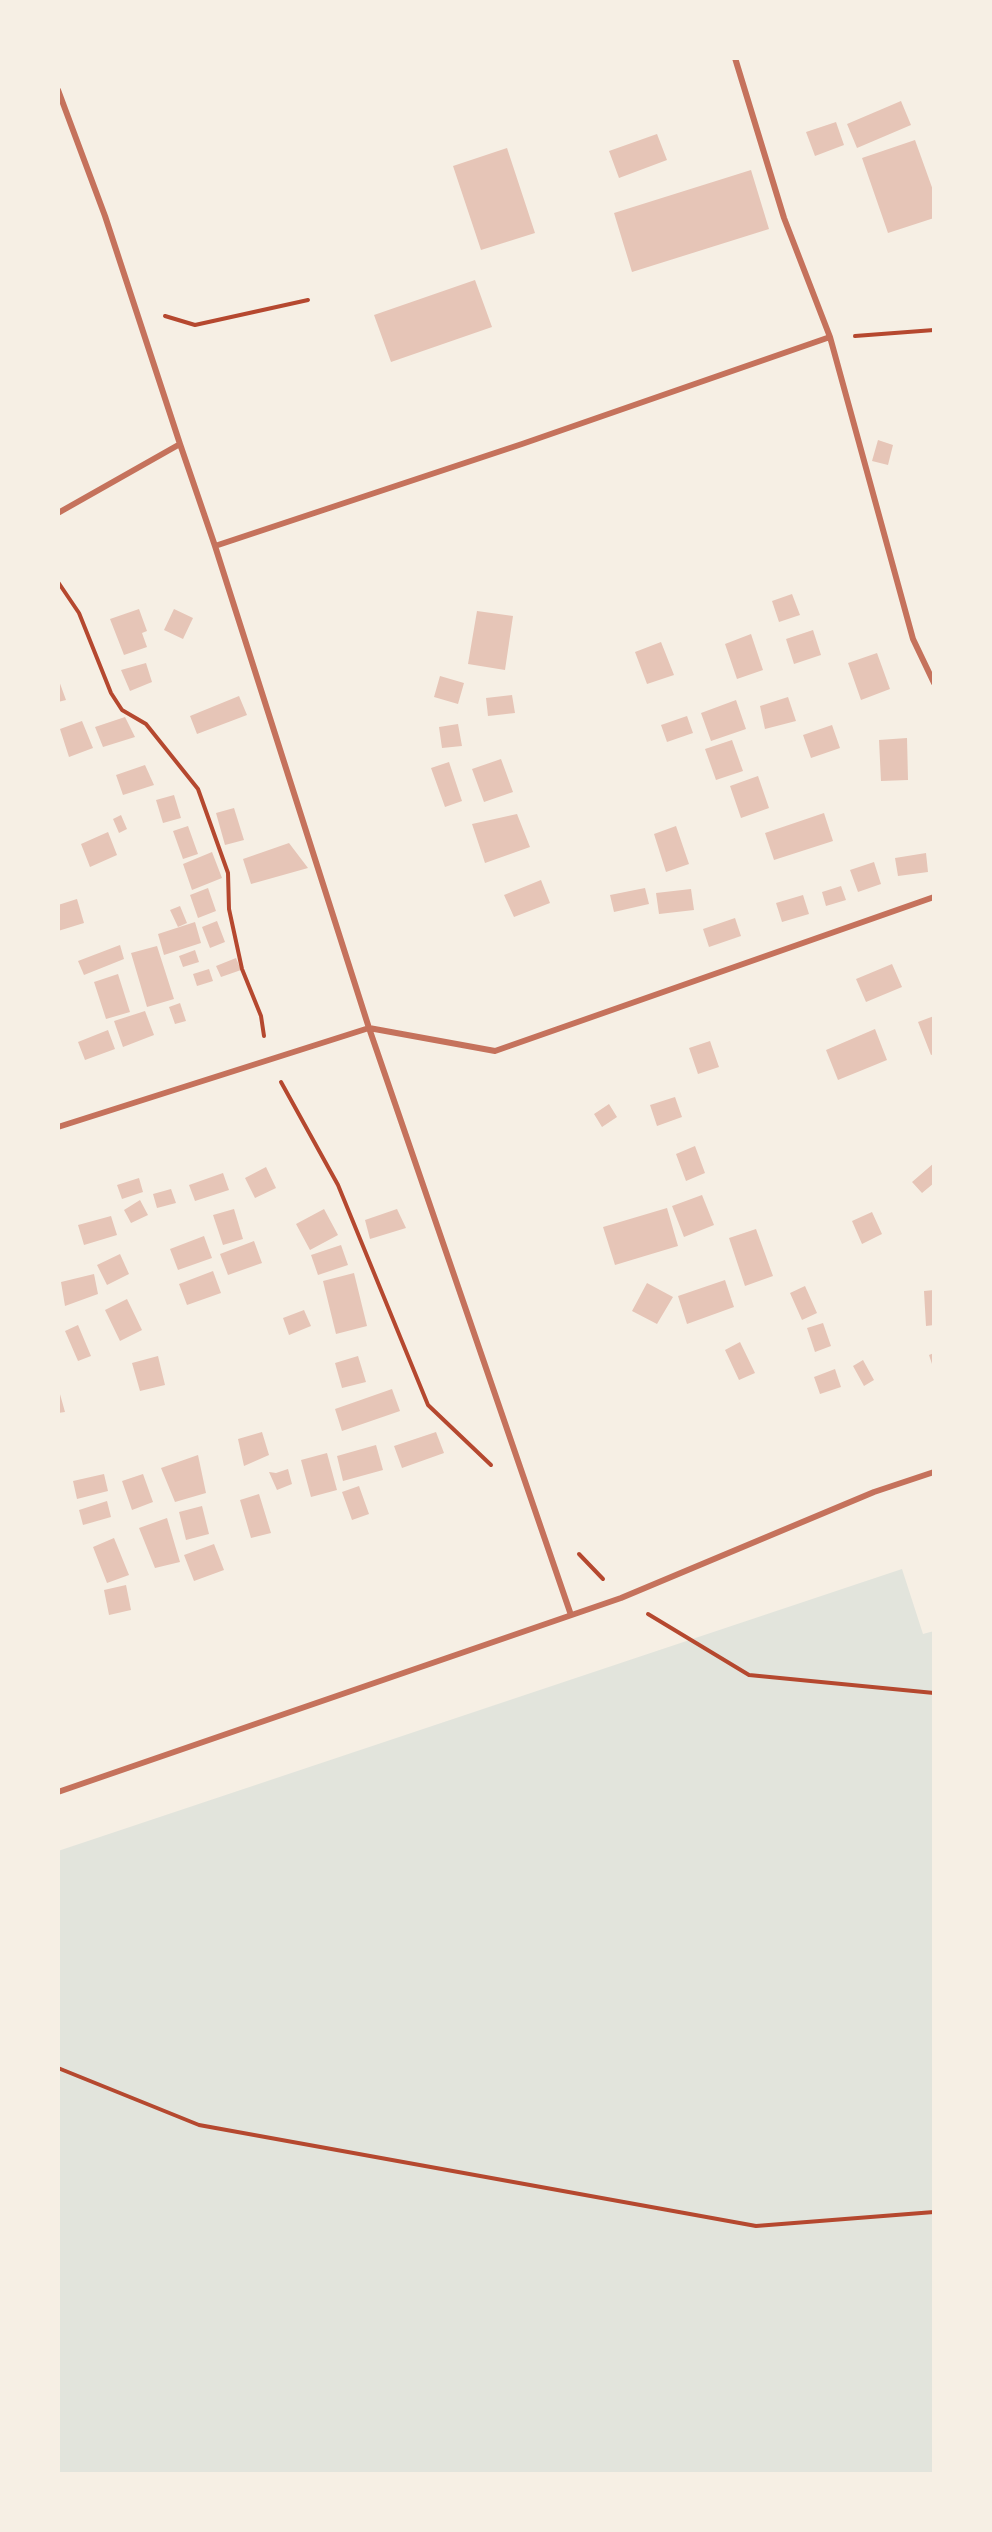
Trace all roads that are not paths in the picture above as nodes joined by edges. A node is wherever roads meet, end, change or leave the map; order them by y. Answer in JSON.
{"nodes":[{"id":1,"x":735,"y":58,"type":"edge"},
{"id":2,"x":58,"y":90,"type":"edge"},
{"id":3,"x":830,"y":337,"type":"junction"},
{"id":4,"x":180,"y":444,"type":"junction"},
{"id":5,"x":58,"y":513,"type":"edge"},
{"id":6,"x":215,"y":546,"type":"junction"},
{"id":7,"x":933,"y":683,"type":"edge"},
{"id":8,"x":933,"y":897,"type":"edge"},
{"id":9,"x":369,"y":1028,"type":"junction"},
{"id":10,"x":58,"y":1127,"type":"edge"},
{"id":11,"x":933,"y":1472,"type":"edge"},
{"id":12,"x":571,"y":1615,"type":"junction"},
{"id":13,"x":58,"y":1792,"type":"edge"}],
"edges":[{"from":1,"to":3,"type":"street"},
{"from":2,"to":4,"type":"street"},
{"from":3,"to":6,"type":"street"},
{"from":3,"to":7,"type":"street"},
{"from":4,"to":5,"type":"street"},
{"from":4,"to":6,"type":"street"},
{"from":6,"to":9,"type":"street"},
{"from":8,"to":9,"type":"street"},
{"from":9,"to":10,"type":"street"},
{"from":9,"to":12,"type":"street"},
{"from":11,"to":12,"type":"street"},
{"from":12,"to":13,"type":"street"}]}
